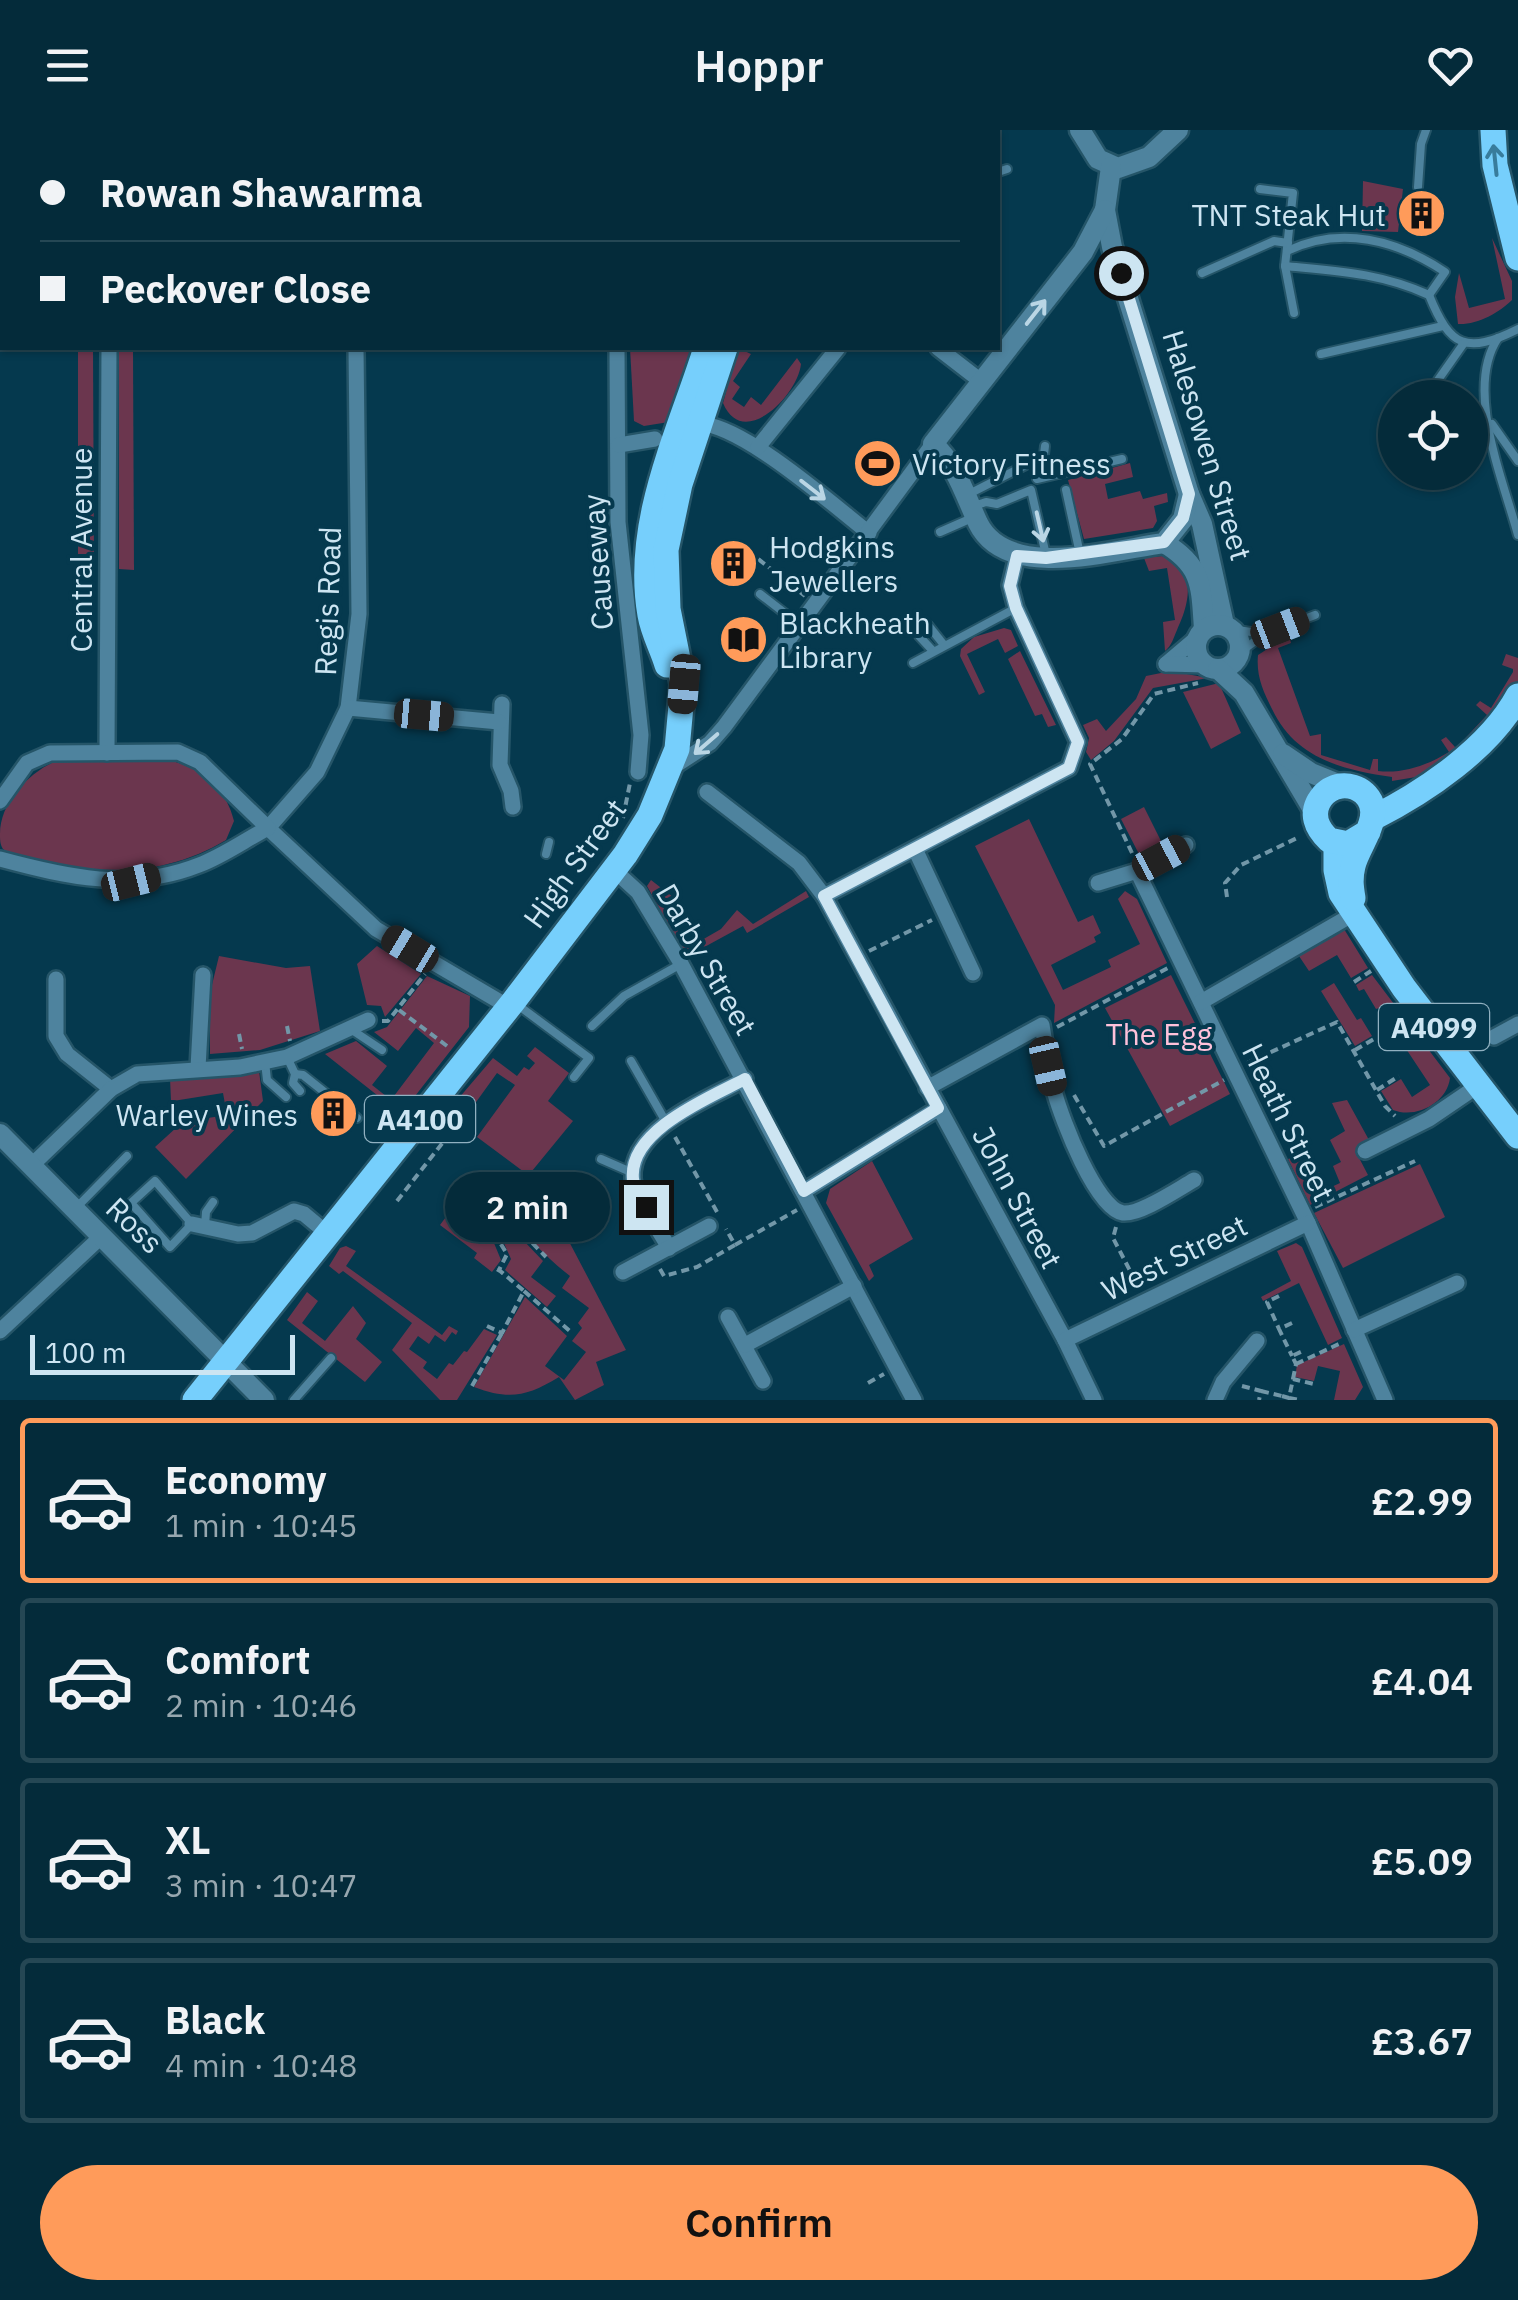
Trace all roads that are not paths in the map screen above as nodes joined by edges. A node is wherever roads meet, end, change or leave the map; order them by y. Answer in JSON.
{"nodes":[{"id":1,"x":1080,"y":130,"type":"edge"},
{"id":2,"x":1178,"y":130,"type":"edge"},
{"id":3,"x":1426,"y":130,"type":"edge"},
{"id":4,"x":1493,"y":130,"type":"edge"},
{"id":5,"x":1111,"y":167,"type":"junction"},
{"id":6,"x":1418,"y":187,"type":"dead end"},
{"id":7,"x":1260,"y":189,"type":"dead end"},
{"id":8,"x":1104,"y":210,"type":"junction"},
{"id":9,"x":1287,"y":247,"type":"junction"},
{"id":10,"x":1518,"y":258,"type":"edge"},
{"id":11,"x":1285,"y":266,"type":"junction"},
{"id":12,"x":1202,"y":274,"type":"dead end"},
{"id":13,"x":1429,"y":295,"type":"junction"},
{"id":14,"x":1294,"y":312,"type":"dead end"},
{"id":15,"x":1442,"y":326,"type":"junction"},
{"id":16,"x":1518,"y":329,"type":"edge"},
{"id":17,"x":1499,"y":337,"type":"junction"},
{"id":18,"x":1464,"y":343,"type":"junction"},
{"id":19,"x":110,"y":350,"type":"edge"},
{"id":20,"x":356,"y":350,"type":"edge"},
{"id":21,"x":617,"y":350,"type":"edge"},
{"id":22,"x":705,"y":350,"type":"edge"},
{"id":23,"x":724,"y":350,"type":"edge"},
{"id":24,"x":836,"y":350,"type":"edge"},
{"id":25,"x":941,"y":350,"type":"edge"},
{"id":26,"x":1321,"y":354,"type":"dead end"},
{"id":27,"x":1438,"y":380,"type":"edge"},
{"id":28,"x":1485,"y":380,"type":"edge"},
{"id":29,"x":982,"y":382,"type":"junction"},
{"id":30,"x":1488,"y":418,"type":"edge"},
{"id":31,"x":1488,"y":421,"type":"edge"},
{"id":32,"x":701,"y":423,"type":"junction"},
{"id":33,"x":655,"y":438,"type":"dead end"},
{"id":34,"x":620,"y":444,"type":"junction"},
{"id":35,"x":933,"y":444,"type":"junction"},
{"id":36,"x":1045,"y":446,"type":"dead end"},
{"id":37,"x":758,"y":447,"type":"junction"},
{"id":38,"x":1122,"y":459,"type":"dead end"},
{"id":39,"x":1518,"y":461,"type":"edge"},
{"id":40,"x":1026,"y":465,"type":"dead end"},
{"id":41,"x":1037,"y":479,"type":"junction"},
{"id":42,"x":1031,"y":490,"type":"junction"},
{"id":43,"x":1066,"y":490,"type":"dead end"},
{"id":44,"x":1189,"y":494,"type":"junction"},
{"id":45,"x":656,"y":497,"type":"junction"},
{"id":46,"x":970,"y":506,"type":"junction"},
{"id":47,"x":940,"y":532,"type":"dead end"},
{"id":48,"x":869,"y":533,"type":"junction"},
{"id":49,"x":1518,"y":535,"type":"edge"},
{"id":50,"x":1164,"y":542,"type":"junction"},
{"id":51,"x":1080,"y":554,"type":"junction"},
{"id":52,"x":1017,"y":556,"type":"junction"},
{"id":53,"x":1046,"y":558,"type":"junction"},
{"id":54,"x":760,"y":594,"type":"dead end"},
{"id":55,"x":1016,"y":608,"type":"junction"},
{"id":56,"x":1315,"y":615,"type":"dead end"},
{"id":57,"x":800,"y":625,"type":"junction"},
{"id":58,"x":928,"y":625,"type":"dead end"},
{"id":59,"x":1214,"y":630,"type":"junction"},
{"id":60,"x":1265,"y":634,"type":"junction"},
{"id":61,"x":919,"y":636,"type":"dead end"},
{"id":62,"x":944,"y":646,"type":"junction"},
{"id":63,"x":933,"y":652,"type":"junction"},
{"id":64,"x":1239,"y":653,"type":"junction"},
{"id":65,"x":913,"y":663,"type":"dead end"},
{"id":66,"x":1212,"y":667,"type":"junction"},
{"id":67,"x":1518,"y":696,"type":"edge"},
{"id":68,"x":502,"y":704,"type":"dead end"},
{"id":69,"x":1251,"y":704,"type":"junction"},
{"id":70,"x":348,"y":708,"type":"junction"},
{"id":71,"x":499,"y":722,"type":"junction"},
{"id":72,"x":1278,"y":750,"type":"junction"},
{"id":73,"x":107,"y":753,"type":"junction"},
{"id":74,"x":666,"y":770,"type":"junction"},
{"id":75,"x":638,"y":772,"type":"road end"},
{"id":76,"x":706,"y":792,"type":"dead end"},
{"id":77,"x":0,"y":801,"type":"edge"},
{"id":78,"x":513,"y":807,"type":"dead end"},
{"id":79,"x":1363,"y":808,"type":"junction"},
{"id":80,"x":1315,"y":813,"type":"junction"},
{"id":81,"x":268,"y":828,"type":"junction"},
{"id":82,"x":550,"y":842,"type":"dead end"},
{"id":83,"x":1336,"y":843,"type":"junction"},
{"id":84,"x":1186,"y":844,"type":"dead end"},
{"id":85,"x":914,"y":849,"type":"junction"},
{"id":86,"x":546,"y":854,"type":"dead end"},
{"id":87,"x":0,"y":859,"type":"edge"},
{"id":88,"x":1135,"y":864,"type":"junction"},
{"id":89,"x":607,"y":872,"type":"junction"},
{"id":90,"x":1098,"y":882,"type":"dead end"},
{"id":91,"x":824,"y":896,"type":"junction"},
{"id":92,"x":1357,"y":912,"type":"junction"},
{"id":93,"x":680,"y":962,"type":"junction"},
{"id":94,"x":973,"y":973,"type":"dead end"},
{"id":95,"x":203,"y":975,"type":"dead end"},
{"id":96,"x":56,"y":978,"type":"dead end"},
{"id":97,"x":1200,"y":1002,"type":"junction"},
{"id":98,"x":511,"y":1004,"type":"junction"},
{"id":99,"x":368,"y":1020,"type":"road end"},
{"id":100,"x":1518,"y":1024,"type":"edge"},
{"id":101,"x":592,"y":1026,"type":"dead end"},
{"id":102,"x":350,"y":1028,"type":"junction"},
{"id":103,"x":1494,"y":1037,"type":"dead end"},
{"id":104,"x":382,"y":1050,"type":"dead end"},
{"id":105,"x":287,"y":1057,"type":"junction"},
{"id":106,"x":632,"y":1061,"type":"dead end"},
{"id":107,"x":265,"y":1062,"type":"junction"},
{"id":108,"x":198,"y":1068,"type":"junction"},
{"id":109,"x":295,"y":1074,"type":"junction"},
{"id":110,"x":574,"y":1077,"type":"dead end"},
{"id":111,"x":745,"y":1079,"type":"junction"},
{"id":112,"x":1478,"y":1085,"type":"junction"},
{"id":113,"x":927,"y":1088,"type":"junction"},
{"id":114,"x":111,"y":1089,"type":"junction"},
{"id":115,"x":300,"y":1090,"type":"dead end"},
{"id":116,"x":286,"y":1098,"type":"dead end"},
{"id":117,"x":938,"y":1108,"type":"junction"},
{"id":118,"x":357,"y":1118,"type":"dead end"},
{"id":119,"x":666,"y":1122,"type":"junction"},
{"id":120,"x":0,"y":1135,"type":"edge"},
{"id":121,"x":1518,"y":1136,"type":"edge"},
{"id":122,"x":1365,"y":1152,"type":"dead end"},
{"id":123,"x":127,"y":1156,"type":"dead end"},
{"id":124,"x":602,"y":1159,"type":"dead end"},
{"id":125,"x":32,"y":1165,"type":"junction"},
{"id":126,"x":632,"y":1174,"type":"junction"},
{"id":127,"x":1194,"y":1180,"type":"dead end"},
{"id":128,"x":804,"y":1191,"type":"junction"},
{"id":129,"x":213,"y":1202,"type":"dead end"},
{"id":130,"x":75,"y":1209,"type":"junction"},
{"id":131,"x":1305,"y":1218,"type":"junction"},
{"id":132,"x":198,"y":1225,"type":"junction"},
{"id":133,"x":710,"y":1226,"type":"dead end"},
{"id":134,"x":103,"y":1234,"type":"junction"},
{"id":135,"x":328,"y":1234,"type":"junction"},
{"id":136,"x":668,"y":1248,"type":"junction"},
{"id":137,"x":623,"y":1272,"type":"dead end"},
{"id":138,"x":1457,"y":1283,"type":"dead end"},
{"id":139,"x":854,"y":1286,"type":"junction"},
{"id":140,"x":728,"y":1317,"type":"dead end"},
{"id":141,"x":0,"y":1331,"type":"edge"},
{"id":142,"x":1355,"y":1333,"type":"junction"},
{"id":143,"x":1065,"y":1340,"type":"junction"},
{"id":144,"x":1257,"y":1341,"type":"dead end"},
{"id":145,"x":745,"y":1345,"type":"junction"},
{"id":146,"x":331,"y":1358,"type":"dead end"},
{"id":147,"x":227,"y":1360,"type":"junction"},
{"id":148,"x":763,"y":1381,"type":"dead end"},
{"id":149,"x":196,"y":1400,"type":"edge"},
{"id":150,"x":264,"y":1400,"type":"edge"},
{"id":151,"x":294,"y":1400,"type":"edge"},
{"id":152,"x":914,"y":1400,"type":"edge"},
{"id":153,"x":1094,"y":1400,"type":"edge"},
{"id":154,"x":1215,"y":1400,"type":"edge"},
{"id":155,"x":1385,"y":1400,"type":"edge"}],
"edges":[{"from":1,"to":5,"type":"street"},
{"from":2,"to":5,"type":"street"},
{"from":3,"to":6,"type":"lane"},
{"from":10,"to":4,"type":"main road","one_way":true},
{"from":5,"to":8,"type":"street","name":"Halesowen Street"},
{"from":7,"to":9,"type":"lane"},
{"from":29,"to":8,"type":"street","one_way":true},
{"from":8,"to":44,"type":"street","name":"Halesowen Street"},
{"from":9,"to":11,"type":"lane"},
{"from":9,"to":12,"type":"lane"},
{"from":9,"to":13,"type":"lane"},
{"from":11,"to":13,"type":"lane"},
{"from":11,"to":14,"type":"lane"},
{"from":13,"to":15,"type":"lane"},
{"from":15,"to":18,"type":"lane"},
{"from":15,"to":26,"type":"lane"},
{"from":16,"to":17,"type":"lane"},
{"from":17,"to":18,"type":"lane"},
{"from":17,"to":28,"type":"lane"},
{"from":18,"to":27,"type":"lane"},
{"from":19,"to":73,"type":"street","name":"Central Avenue"},
{"from":20,"to":70,"type":"street","name":"Regis Road"},
{"from":21,"to":34,"type":"street","name":"Causeway"},
{"from":22,"to":45,"type":"main road","number":"A4100"},
{"from":23,"to":32,"type":"main road","number":"A4100"},
{"from":24,"to":37,"type":"street"},
{"from":25,"to":29,"type":"street"},
{"from":29,"to":35,"type":"street"},
{"from":30,"to":39,"type":"lane"},
{"from":31,"to":49,"type":"lane"},
{"from":32,"to":37,"type":"street"},
{"from":32,"to":45,"type":"street","number":"A4100"},
{"from":32,"to":74,"type":"main road","number":"A4100"},
{"from":33,"to":34,"type":"street"},
{"from":34,"to":75,"type":"street","name":"Causeway"},
{"from":35,"to":46,"type":"street"},
{"from":35,"to":48,"type":"street"},
{"from":36,"to":41,"type":"lane"},
{"from":37,"to":48,"type":"street","one_way":true},
{"from":38,"to":41,"type":"lane"},
{"from":40,"to":46,"type":"lane"},
{"from":41,"to":42,"type":"lane"},
{"from":42,"to":46,"type":"lane"},
{"from":42,"to":53,"type":"lane","one_way":true},
{"from":43,"to":51,"type":"lane"},
{"from":44,"to":50,"type":"street"},
{"from":44,"to":59,"type":"street","name":"Halesowen Street"},
{"from":45,"to":74,"type":"main road","number":"A4100"},
{"from":46,"to":47,"type":"lane"},
{"from":46,"to":52,"type":"street"},
{"from":48,"to":57,"type":"street"},
{"from":50,"to":51,"type":"street"},
{"from":50,"to":59,"type":"street"},
{"from":51,"to":53,"type":"street"},
{"from":52,"to":53,"type":"street"},
{"from":52,"to":55,"type":"street"},
{"from":54,"to":57,"type":"lane"},
{"from":55,"to":62,"type":"lane"},
{"from":55,"to":85,"type":"street"},
{"from":56,"to":60,"type":"lane"},
{"from":57,"to":74,"type":"street","one_way":true},
{"from":58,"to":62,"type":"lane"},
{"from":59,"to":60,"type":"lane"},
{"from":59,"to":64,"type":"street"},
{"from":59,"to":66,"type":"street"},
{"from":59,"to":66,"type":"street"},
{"from":60,"to":64,"type":"lane"},
{"from":61,"to":63,"type":"lane"},
{"from":62,"to":63,"type":"lane"},
{"from":63,"to":65,"type":"lane"},
{"from":64,"to":66,"type":"street"},
{"from":64,"to":69,"type":"street"},
{"from":66,"to":69,"type":"street"},
{"from":67,"to":79,"type":"main road"},
{"from":68,"to":71,"type":"street"},
{"from":69,"to":72,"type":"street"},
{"from":70,"to":71,"type":"street"},
{"from":70,"to":81,"type":"street","name":"Regis Road"},
{"from":71,"to":78,"type":"street"},
{"from":72,"to":79,"type":"street"},
{"from":72,"to":80,"type":"street"},
{"from":73,"to":77,"type":"street"},
{"from":73,"to":81,"type":"street"},
{"from":74,"to":89,"type":"main road","name":"High Street","number":"A4100"},
{"from":76,"to":91,"type":"street","name":"John Street"},
{"from":79,"to":80,"type":"main road"},
{"from":79,"to":83,"type":"main road"},
{"from":79,"to":92,"type":"main road","number":"A4099"},
{"from":80,"to":83,"type":"main road"},
{"from":81,"to":87,"type":"street","name":"Regis Road"},
{"from":81,"to":98,"type":"street"},
{"from":82,"to":86,"type":"lane"},
{"from":83,"to":92,"type":"main road","number":"A4099"},
{"from":84,"to":88,"type":"street"},
{"from":85,"to":91,"type":"street"},
{"from":85,"to":94,"type":"street"},
{"from":88,"to":90,"type":"street"},
{"from":88,"to":97,"type":"street","name":"Heath Street"},
{"from":89,"to":93,"type":"street","name":"Darby Street"},
{"from":89,"to":98,"type":"main road","name":"High Street","number":"A4100"},
{"from":91,"to":113,"type":"street","name":"John Street"},
{"from":92,"to":97,"type":"street"},
{"from":92,"to":112,"type":"main road","number":"A4099"},
{"from":93,"to":101,"type":"lane"},
{"from":93,"to":111,"type":"street","name":"Darby Street"},
{"from":95,"to":108,"type":"street"},
{"from":96,"to":114,"type":"street"},
{"from":97,"to":131,"type":"street","name":"Heath Street"},
{"from":98,"to":110,"type":"lane"},
{"from":98,"to":135,"type":"main road","name":"High Street","number":"A4100"},
{"from":99,"to":102,"type":"street"},
{"from":100,"to":103,"type":"street"},
{"from":102,"to":104,"type":"lane"},
{"from":102,"to":105,"type":"street"},
{"from":105,"to":107,"type":"street"},
{"from":105,"to":109,"type":"lane"},
{"from":106,"to":119,"type":"lane"},
{"from":107,"to":108,"type":"street"},
{"from":107,"to":116,"type":"lane"},
{"from":108,"to":114,"type":"street"},
{"from":109,"to":115,"type":"lane"},
{"from":109,"to":118,"type":"lane"},
{"from":111,"to":119,"type":"street"},
{"from":111,"to":128,"type":"street","name":"Darby Street"},
{"from":112,"to":121,"type":"main road","number":"A4099"},
{"from":112,"to":122,"type":"street"},
{"from":113,"to":117,"type":"street","name":"John Street"},
{"from":113,"to":127,"type":"street"},
{"from":114,"to":125,"type":"street"},
{"from":117,"to":128,"type":"street"},
{"from":117,"to":143,"type":"street","name":"John Street"},
{"from":119,"to":126,"type":"street"},
{"from":120,"to":125,"type":"street","name":"Ross"},
{"from":123,"to":130,"type":"lane"},
{"from":124,"to":126,"type":"lane"},
{"from":125,"to":130,"type":"street","name":"Ross"},
{"from":126,"to":136,"type":"street"},
{"from":128,"to":139,"type":"street","name":"Darby Street"},
{"from":129,"to":132,"type":"lane"},
{"from":130,"to":134,"type":"street","name":"Ross"},
{"from":131,"to":142,"type":"street","name":"Heath Street"},
{"from":131,"to":143,"type":"street","name":"West Street"},
{"from":132,"to":132,"type":"lane"},
{"from":132,"to":135,"type":"street"},
{"from":133,"to":136,"type":"street"},
{"from":134,"to":141,"type":"street"},
{"from":134,"to":147,"type":"street","name":"Ross"},
{"from":135,"to":147,"type":"main road","name":"High Street","number":"A4100"},
{"from":136,"to":137,"type":"street"},
{"from":138,"to":142,"type":"street"},
{"from":139,"to":145,"type":"street"},
{"from":139,"to":152,"type":"street","name":"Darby Street"},
{"from":140,"to":145,"type":"street"},
{"from":142,"to":155,"type":"street","name":"Heath Street"},
{"from":143,"to":153,"type":"street","name":"John Street"},
{"from":144,"to":154,"type":"street"},
{"from":145,"to":148,"type":"street"},
{"from":146,"to":151,"type":"lane"},
{"from":147,"to":149,"type":"main road","number":"A4100"},
{"from":147,"to":150,"type":"street","name":"Ross"}]}
